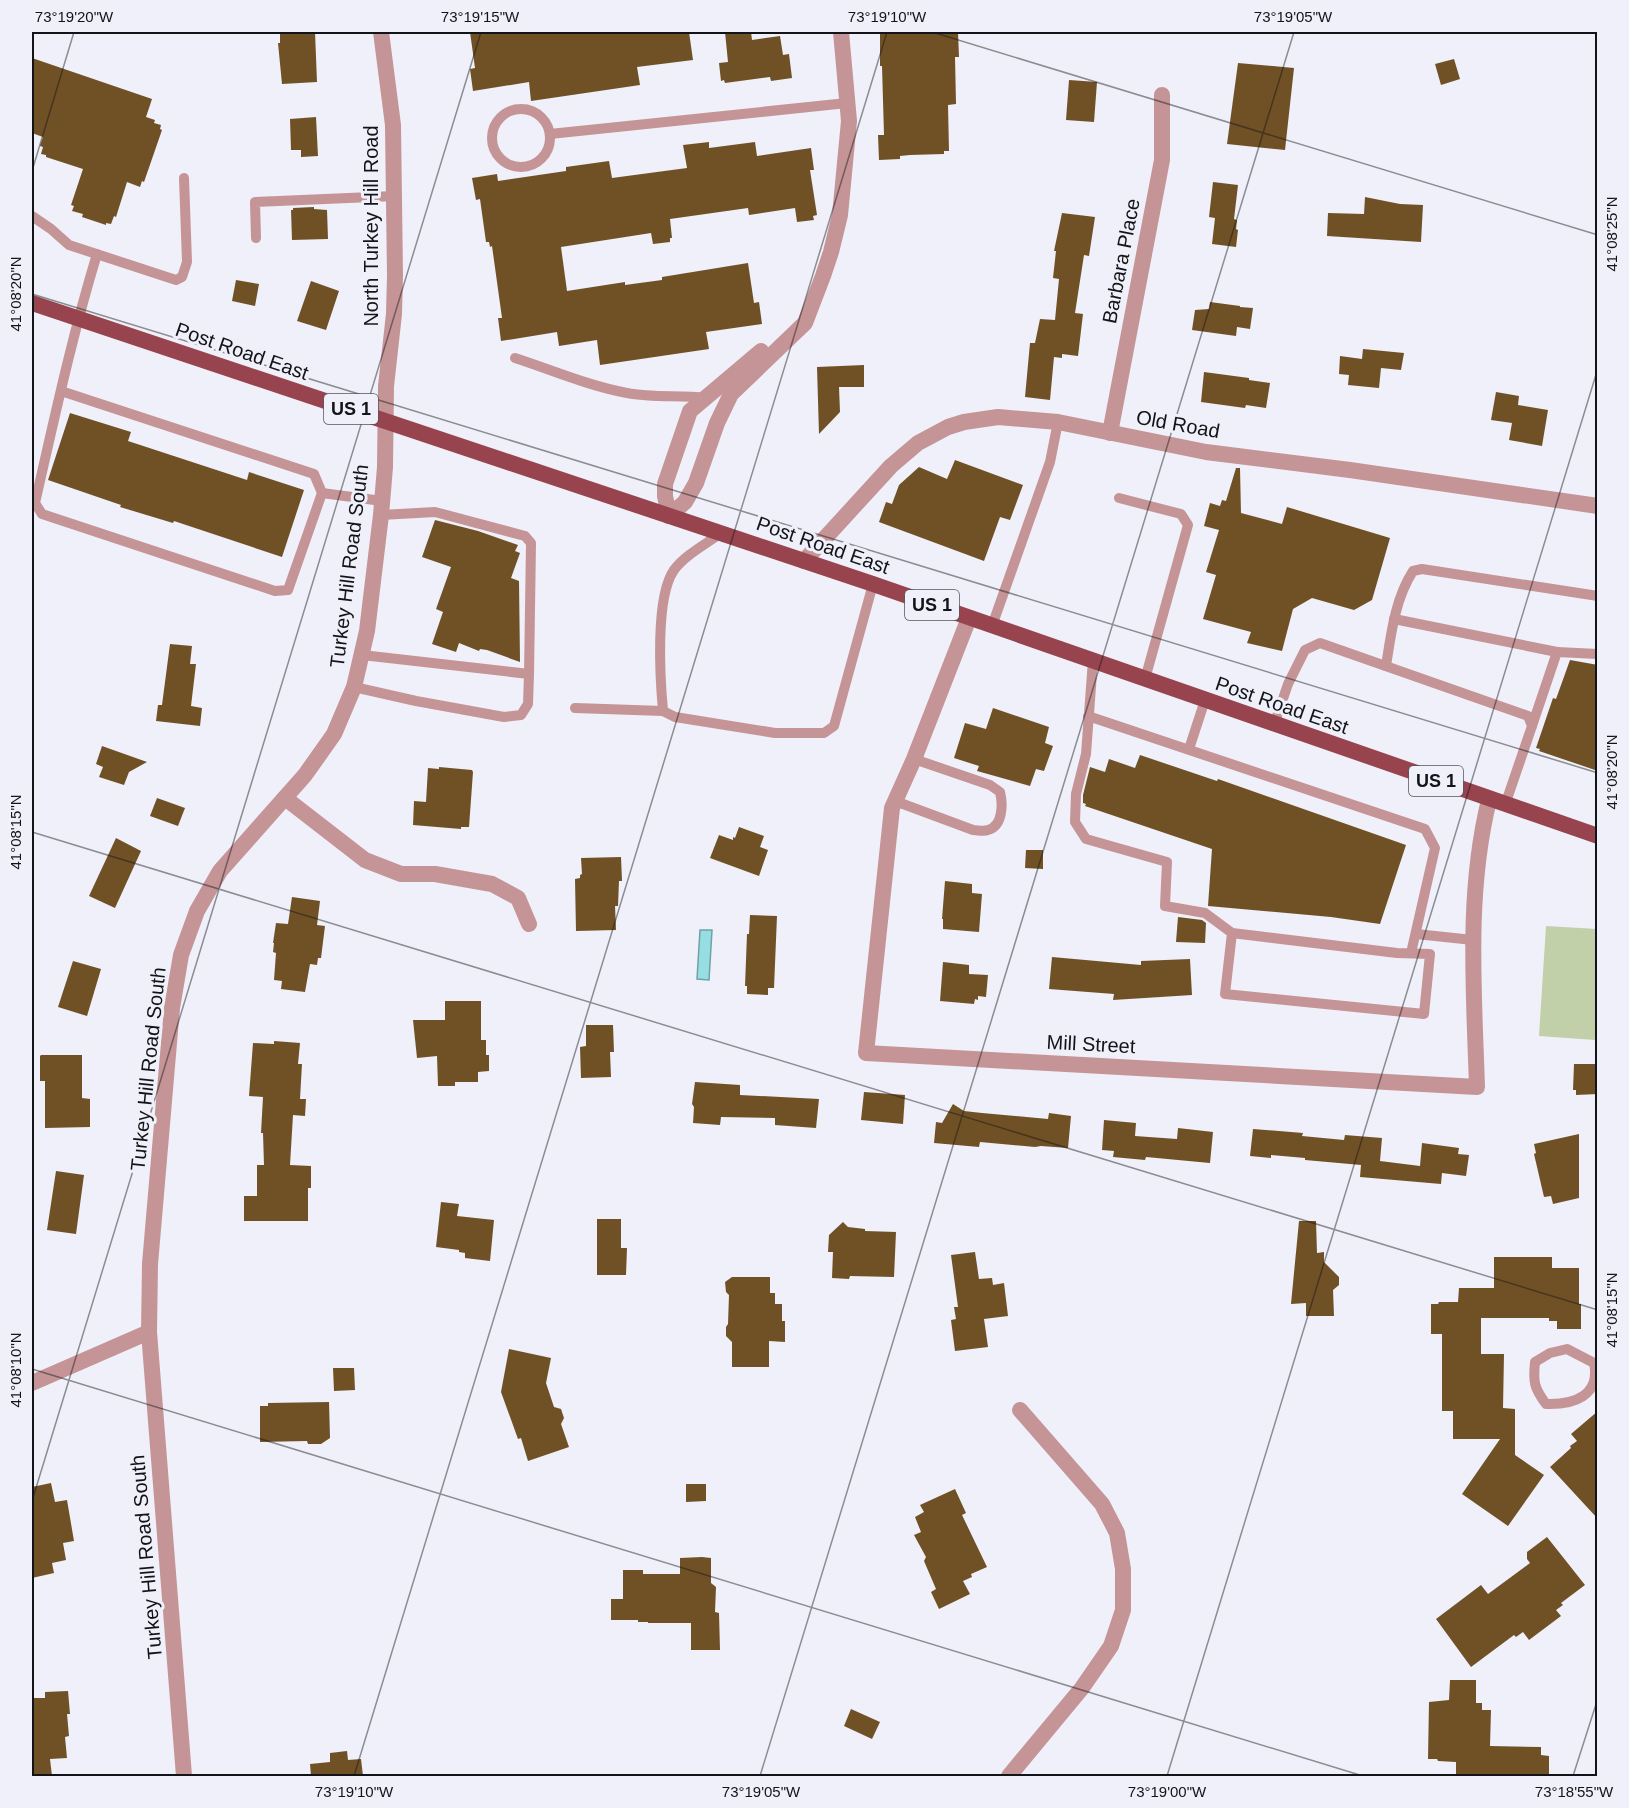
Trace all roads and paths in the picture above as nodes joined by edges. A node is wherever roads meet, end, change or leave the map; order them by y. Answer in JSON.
{"nodes":[{"id":1,"x":381,"y":32,"type":"edge"},
{"id":2,"x":841,"y":32,"type":"edge"},
{"id":3,"x":1162,"y":95,"type":"dead end"},
{"id":4,"x":847,"y":103,"type":"junction"},
{"id":5,"x":550,"y":134,"type":"junction"},
{"id":6,"x":184,"y":178,"type":"dead end"},
{"id":7,"x":395,"y":196,"type":"junction"},
{"id":8,"x":32,"y":216,"type":"edge"},
{"id":9,"x":256,"y":238,"type":"dead end"},
{"id":10,"x":97,"y":254,"type":"junction"},
{"id":11,"x":814,"y":297,"type":"junction"},
{"id":12,"x":32,"y":303,"type":"edge"},
{"id":13,"x":78,"y":318,"type":"junction"},
{"id":14,"x":515,"y":358,"type":"dead end"},
{"id":15,"x":61,"y":391,"type":"junction"},
{"id":16,"x":706,"y":398,"type":"junction"},
{"id":17,"x":385,"y":420,"type":"junction"},
{"id":18,"x":1058,"y":422,"type":"junction"},
{"id":19,"x":1110,"y":433,"type":"junction"},
{"id":20,"x":322,"y":493,"type":"junction"},
{"id":21,"x":1119,"y":498,"type":"dead end"},
{"id":22,"x":1598,"y":506,"type":"edge"},
{"id":23,"x":381,"y":508,"type":"junction"},
{"id":24,"x":669,"y":516,"type":"junction"},
{"id":25,"x":721,"y":533,"type":"junction"},
{"id":26,"x":804,"y":561,"type":"junction"},
{"id":27,"x":873,"y":584,"type":"junction"},
{"id":28,"x":1598,"y":596,"type":"edge"},
{"id":29,"x":969,"y":618,"type":"junction"},
{"id":30,"x":1394,"y":619,"type":"junction"},
{"id":31,"x":992,"y":626,"type":"junction"},
{"id":32,"x":1557,"y":651,"type":"junction"},
{"id":33,"x":1598,"y":654,"type":"edge"},
{"id":34,"x":362,"y":655,"type":"junction"},
{"id":35,"x":1093,"y":660,"type":"junction"},
{"id":36,"x":1386,"y":666,"type":"junction"},
{"id":37,"x":528,"y":674,"type":"junction"},
{"id":38,"x":1145,"y":679,"type":"junction"},
{"id":39,"x":354,"y":687,"type":"junction"},
{"id":40,"x":1205,"y":700,"type":"junction"},
{"id":41,"x":575,"y":708,"type":"dead end"},
{"id":42,"x":663,"y":711,"type":"junction"},
{"id":43,"x":1088,"y":716,"type":"junction"},
{"id":44,"x":1274,"y":725,"type":"junction"},
{"id":45,"x":1532,"y":726,"type":"junction"},
{"id":46,"x":1189,"y":749,"type":"junction"},
{"id":47,"x":914,"y":759,"type":"junction"},
{"id":48,"x":285,"y":798,"type":"junction"},
{"id":49,"x":895,"y":801,"type":"junction"},
{"id":50,"x":1497,"y":802,"type":"junction"},
{"id":51,"x":1598,"y":836,"type":"edge"},
{"id":52,"x":529,"y":924,"type":"dead end"},
{"id":53,"x":1232,"y":933,"type":"junction"},
{"id":54,"x":1416,"y":934,"type":"junction"},
{"id":55,"x":1473,"y":940,"type":"junction"},
{"id":56,"x":1411,"y":953,"type":"junction"},
{"id":57,"x":149,"y":1332,"type":"junction"},
{"id":58,"x":1596,"y":1362,"type":"edge"},
{"id":59,"x":32,"y":1383,"type":"edge"},
{"id":60,"x":1020,"y":1410,"type":"dead end"},
{"id":61,"x":184,"y":1776,"type":"edge"},
{"id":62,"x":1009,"y":1776,"type":"edge"}],
"edges":[{"from":1,"to":7,"type":"street","name":"North Turkey Hill Road"},
{"from":2,"to":4,"type":"street"},
{"from":3,"to":19,"type":"street","name":"Barbara Place"},
{"from":4,"to":5,"type":"lane"},
{"from":4,"to":11,"type":"street"},
{"from":5,"to":5,"type":"lane"},
{"from":6,"to":10,"type":"lane"},
{"from":7,"to":9,"type":"lane"},
{"from":7,"to":17,"type":"street","name":"North Turkey Hill Road"},
{"from":8,"to":10,"type":"lane"},
{"from":10,"to":13,"type":"lane"},
{"from":11,"to":16,"type":"street"},
{"from":11,"to":24,"type":"street"},
{"from":12,"to":13,"type":"main road","name":"Post Road East","number":"US 1"},
{"from":13,"to":15,"type":"lane"},
{"from":13,"to":17,"type":"main road","name":"Post Road East","number":"US 1"},
{"from":14,"to":16,"type":"lane"},
{"from":15,"to":20,"type":"lane"},
{"from":15,"to":20,"type":"lane"},
{"from":16,"to":24,"type":"street"},
{"from":17,"to":23,"type":"street","name":"Turkey Hill Road South"},
{"from":17,"to":24,"type":"main road","name":"Post Road East","number":"US 1"},
{"from":18,"to":19,"type":"street","name":"Old Road"},
{"from":18,"to":26,"type":"street","name":"Old Road"},
{"from":18,"to":31,"type":"lane"},
{"from":19,"to":22,"type":"street","name":"Old Road"},
{"from":20,"to":23,"type":"lane"},
{"from":21,"to":38,"type":"lane"},
{"from":23,"to":34,"type":"street","name":"Turkey Hill Road South"},
{"from":23,"to":37,"type":"lane"},
{"from":24,"to":25,"type":"main road","name":"Post Road East","number":"US 1"},
{"from":25,"to":26,"type":"main road","name":"Post Road East","number":"US 1"},
{"from":25,"to":42,"type":"lane"},
{"from":26,"to":27,"type":"main road","name":"Post Road East","number":"US 1"},
{"from":27,"to":29,"type":"main road","name":"Post Road East","number":"US 1"},
{"from":27,"to":42,"type":"lane"},
{"from":28,"to":30,"type":"lane"},
{"from":29,"to":31,"type":"main road","name":"Post Road East","number":"US 1"},
{"from":29,"to":47,"type":"street","name":"Mill Street"},
{"from":30,"to":32,"type":"lane"},
{"from":30,"to":36,"type":"lane"},
{"from":31,"to":35,"type":"main road","name":"Post Road East","number":"US 1"},
{"from":32,"to":33,"type":"lane"},
{"from":32,"to":45,"type":"lane"},
{"from":34,"to":37,"type":"lane"},
{"from":34,"to":39,"type":"street","name":"Turkey Hill Road South"},
{"from":35,"to":38,"type":"main road","name":"Post Road East","number":"US 1"},
{"from":35,"to":43,"type":"lane"},
{"from":36,"to":44,"type":"lane"},
{"from":36,"to":45,"type":"lane"},
{"from":37,"to":39,"type":"lane"},
{"from":38,"to":40,"type":"main road","name":"Post Road East","number":"US 1"},
{"from":39,"to":48,"type":"street","name":"Turkey Hill Road South"},
{"from":40,"to":44,"type":"main road","name":"Post Road East","number":"US 1"},
{"from":40,"to":46,"type":"lane"},
{"from":41,"to":42,"type":"lane"},
{"from":43,"to":46,"type":"lane"},
{"from":43,"to":53,"type":"lane"},
{"from":44,"to":50,"type":"main road","name":"Post Road East","number":"US 1"},
{"from":45,"to":50,"type":"lane"},
{"from":46,"to":54,"type":"lane"},
{"from":47,"to":49,"type":"street","name":"Mill Street"},
{"from":47,"to":49,"type":"lane"},
{"from":48,"to":52,"type":"street"},
{"from":48,"to":57,"type":"street","name":"Turkey Hill Road South"},
{"from":49,"to":55,"type":"street","name":"Mill Street"},
{"from":50,"to":51,"type":"main road","name":"Post Road East","number":"US 1"},
{"from":50,"to":55,"type":"street","name":"Mill Street"},
{"from":53,"to":56,"type":"lane"},
{"from":53,"to":56,"type":"lane"},
{"from":54,"to":55,"type":"lane"},
{"from":54,"to":56,"type":"lane"},
{"from":57,"to":59,"type":"street"},
{"from":57,"to":61,"type":"street","name":"Turkey Hill Road South"},
{"from":58,"to":58,"type":"lane"},
{"from":60,"to":62,"type":"street"}]}
